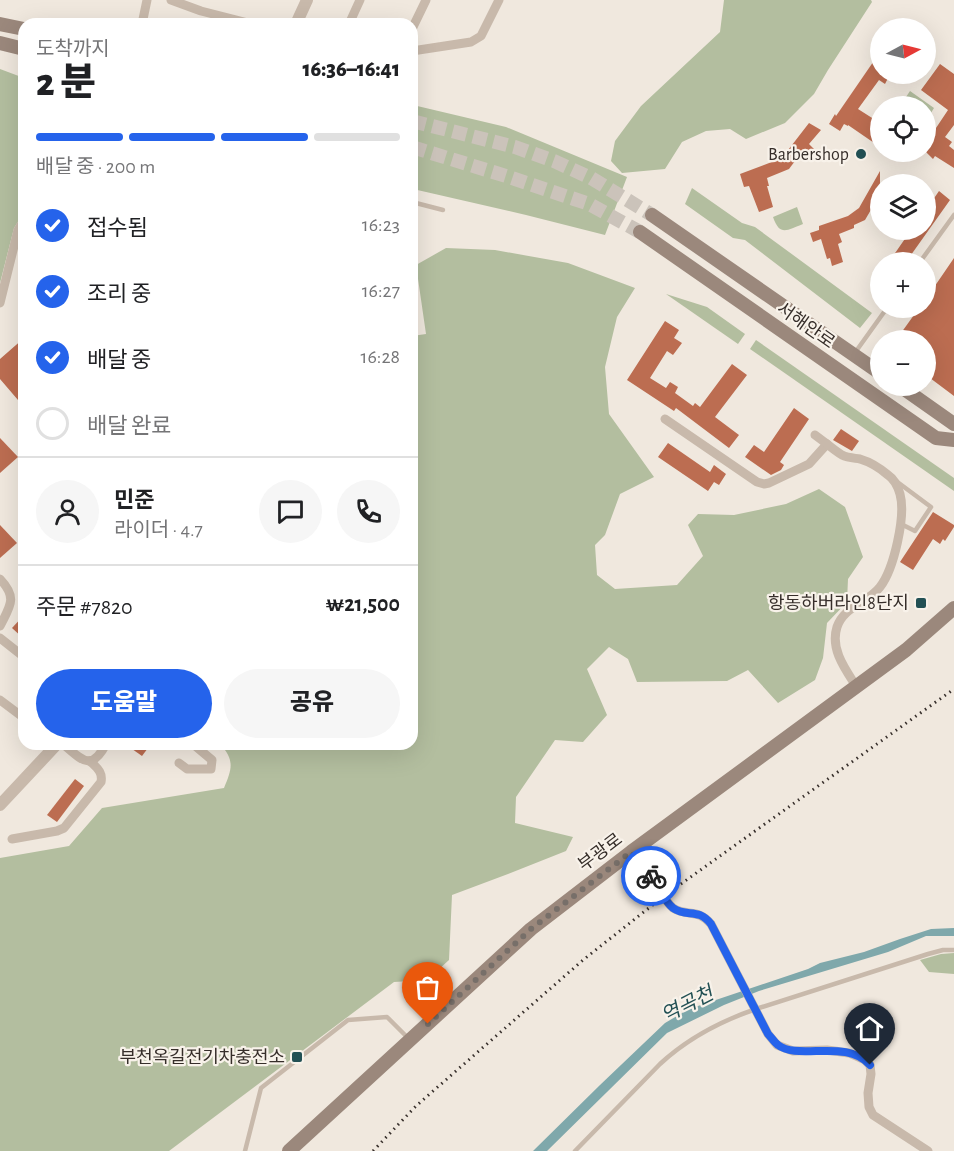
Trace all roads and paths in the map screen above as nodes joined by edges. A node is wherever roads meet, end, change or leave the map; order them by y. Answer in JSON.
{"nodes":[{"id":1,"x":147,"y":0,"type":"edge"},
{"id":2,"x":171,"y":0,"type":"edge"},
{"id":3,"x":307,"y":0,"type":"edge"},
{"id":4,"x":360,"y":0,"type":"edge"},
{"id":5,"x":426,"y":0,"type":"edge"},
{"id":6,"x":499,"y":0,"type":"edge"},
{"id":7,"x":143,"y":18,"type":"edge"},
{"id":8,"x":228,"y":18,"type":"edge"},
{"id":9,"x":299,"y":18,"type":"edge"},
{"id":10,"x":352,"y":18,"type":"edge"},
{"id":11,"x":417,"y":18,"type":"edge"},
{"id":12,"x":0,"y":24,"type":"edge"},
{"id":13,"x":18,"y":28,"type":"edge"},
{"id":14,"x":0,"y":43,"type":"edge"},
{"id":15,"x":18,"y":48,"type":"edge"},
{"id":16,"x":418,"y":50,"type":"edge"},
{"id":17,"x":418,"y":204,"type":"edge"},
{"id":18,"x":444,"y":210,"type":"dead end"},
{"id":19,"x":652,"y":215,"type":"tunnel mouth"},
{"id":20,"x":954,"y":215,"type":"edge"},
{"id":21,"x":18,"y":230,"type":"edge"},
{"id":22,"x":640,"y":232,"type":"tunnel mouth"},
{"id":23,"x":927,"y":252,"type":"edge"},
{"id":24,"x":0,"y":303,"type":"edge"},
{"id":25,"x":881,"y":318,"type":"edge"},
{"id":26,"x":854,"y":355,"type":"junction"},
{"id":27,"x":870,"y":366,"type":"edge"},
{"id":28,"x":914,"y":396,"type":"edge"},
{"id":29,"x":665,"y":419,"type":"dead end"},
{"id":30,"x":954,"y":424,"type":"edge"},
{"id":31,"x":815,"y":435,"type":"dead end"},
{"id":32,"x":954,"y":440,"type":"edge"},
{"id":33,"x":827,"y":444,"type":"junction"},
{"id":34,"x":889,"y":476,"type":"junction"},
{"id":35,"x":901,"y":524,"type":"junction"},
{"id":36,"x":0,"y":579,"type":"edge"},
{"id":37,"x":954,"y":608,"type":"edge"},
{"id":38,"x":0,"y":627,"type":"edge"},
{"id":39,"x":0,"y":638,"type":"edge"},
{"id":40,"x":18,"y":652,"type":"edge"},
{"id":41,"x":856,"y":686,"type":"junction"},
{"id":42,"x":0,"y":700,"type":"edge"},
{"id":43,"x":18,"y":714,"type":"edge"},
{"id":44,"x":51,"y":750,"type":"edge"},
{"id":45,"x":70,"y":750,"type":"edge"},
{"id":46,"x":102,"y":750,"type":"edge"},
{"id":47,"x":200,"y":750,"type":"edge"},
{"id":48,"x":90,"y":761,"type":"junction"},
{"id":49,"x":179,"y":763,"type":"dead end"},
{"id":50,"x":0,"y":805,"type":"edge"},
{"id":51,"x":12,"y":839,"type":"dead end"},
{"id":52,"x":631,"y":852,"type":"junction"},
{"id":53,"x":954,"y":950,"type":"edge"},
{"id":54,"x":756,"y":1009,"type":"junction"},
{"id":55,"x":410,"y":1040,"type":"junction"},
{"id":56,"x":244,"y":1151,"type":"edge"},
{"id":57,"x":289,"y":1151,"type":"edge"},
{"id":58,"x":575,"y":1151,"type":"edge"},
{"id":59,"x":928,"y":1151,"type":"edge"}],
"edges":[{"from":1,"to":7,"type":"street"},
{"from":2,"to":8,"type":"street"},
{"from":3,"to":9,"type":"street"},
{"from":4,"to":10,"type":"street"},
{"from":5,"to":11,"type":"street"},
{"from":6,"to":16,"type":"street"},
{"from":12,"to":13,"type":"main road"},
{"from":14,"to":15,"type":"main road"},
{"from":17,"to":18,"type":"lane"},
{"from":19,"to":26,"type":"main road","name":"서해안로"},
{"from":20,"to":23,"type":"lane"},
{"from":21,"to":24,"type":"street"},
{"from":22,"to":32,"type":"main road","name":"서해안로"},
{"from":25,"to":26,"type":"lane"},
{"from":26,"to":27,"type":"main road","name":"서해안로"},
{"from":28,"to":30,"type":"main road"},
{"from":29,"to":33,"type":"street"},
{"from":31,"to":33,"type":"street"},
{"from":33,"to":34,"type":"street"},
{"from":34,"to":35,"type":"street"},
{"from":34,"to":35,"type":"lane"},
{"from":35,"to":41,"type":"street"},
{"from":36,"to":38,"type":"street"},
{"from":37,"to":41,"type":"main road","name":"부광로"},
{"from":39,"to":40,"type":"street"},
{"from":41,"to":52,"type":"main road","name":"부광로"},
{"from":42,"to":43,"type":"street"},
{"from":44,"to":50,"type":"street"},
{"from":45,"to":48,"type":"street"},
{"from":46,"to":48,"type":"street"},
{"from":47,"to":49,"type":"street"},
{"from":48,"to":51,"type":"street"},
{"from":52,"to":54,"type":"street"},
{"from":52,"to":55,"type":"main road","name":"부광로"},
{"from":53,"to":54,"type":"lane"},
{"from":54,"to":58,"type":"lane"},
{"from":54,"to":59,"type":"street"},
{"from":55,"to":56,"type":"lane"},
{"from":55,"to":57,"type":"main road","name":"부광로"}]}
